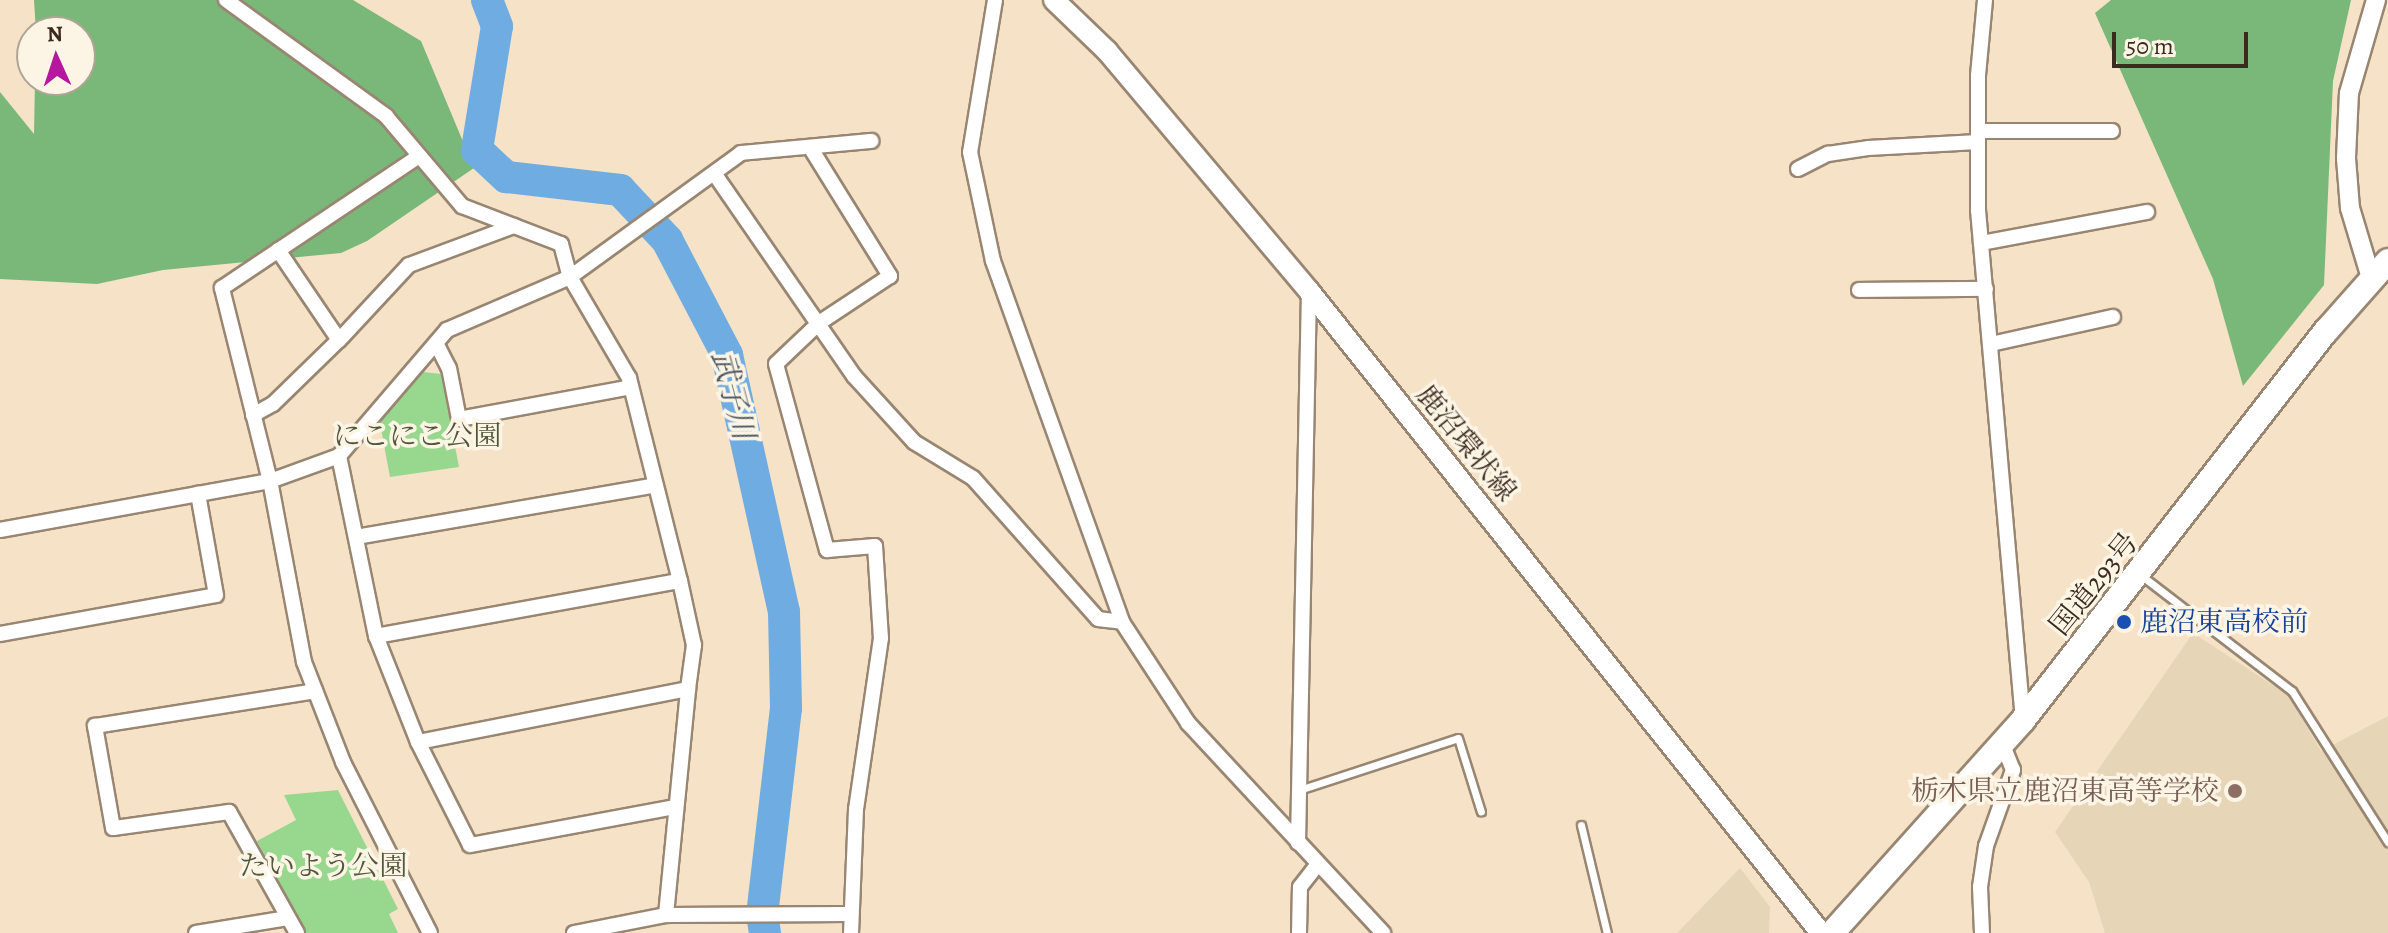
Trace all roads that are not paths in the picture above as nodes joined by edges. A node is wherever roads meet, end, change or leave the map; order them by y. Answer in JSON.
{"nodes":[{"id":1,"x":226,"y":0,"type":"edge"},
{"id":2,"x":995,"y":0,"type":"edge"},
{"id":3,"x":1054,"y":0,"type":"edge"},
{"id":4,"x":1985,"y":0,"type":"edge"},
{"id":5,"x":2376,"y":0,"type":"edge"},
{"id":6,"x":2112,"y":131,"type":"dead end"},
{"id":7,"x":1978,"y":136,"type":"junction"},
{"id":8,"x":871,"y":141,"type":"dead end"},
{"id":9,"x":810,"y":147,"type":"junction"},
{"id":10,"x":419,"y":156,"type":"junction"},
{"id":11,"x":1798,"y":169,"type":"dead end"},
{"id":12,"x":716,"y":176,"type":"junction"},
{"id":13,"x":2147,"y":212,"type":"dead end"},
{"id":14,"x":514,"y":226,"type":"junction"},
{"id":15,"x":1981,"y":243,"type":"junction"},
{"id":16,"x":278,"y":250,"type":"junction"},
{"id":17,"x":2380,"y":269,"type":"edge"},
{"id":18,"x":570,"y":277,"type":"junction"},
{"id":19,"x":1986,"y":289,"type":"junction"},
{"id":20,"x":1859,"y":290,"type":"dead end"},
{"id":21,"x":1309,"y":291,"type":"junction"},
{"id":22,"x":2113,"y":317,"type":"dead end"},
{"id":23,"x":819,"y":323,"type":"junction"},
{"id":24,"x":339,"y":340,"type":"junction"},
{"id":25,"x":436,"y":343,"type":"junction"},
{"id":26,"x":1991,"y":344,"type":"junction"},
{"id":27,"x":631,"y":387,"type":"junction"},
{"id":28,"x":253,"y":415,"type":"junction"},
{"id":29,"x":339,"y":456,"type":"junction"},
{"id":30,"x":270,"y":481,"type":"junction"},
{"id":31,"x":656,"y":485,"type":"junction"},
{"id":32,"x":198,"y":494,"type":"junction"},
{"id":33,"x":0,"y":530,"type":"edge"},
{"id":34,"x":356,"y":537,"type":"junction"},
{"id":35,"x":2141,"y":574,"type":"junction"},
{"id":36,"x":680,"y":581,"type":"junction"},
{"id":37,"x":1122,"y":622,"type":"junction"},
{"id":38,"x":0,"y":634,"type":"edge"},
{"id":39,"x":376,"y":636,"type":"junction"},
{"id":40,"x":688,"y":689,"type":"junction"},
{"id":41,"x":315,"y":691,"type":"junction"},
{"id":42,"x":2023,"y":720,"type":"junction"},
{"id":43,"x":418,"y":742,"type":"junction"},
{"id":44,"x":2002,"y":743,"type":"junction"},
{"id":45,"x":1299,"y":790,"type":"junction"},
{"id":46,"x":676,"y":807,"type":"junction"},
{"id":47,"x":1481,"y":812,"type":"dead end"},
{"id":48,"x":1581,"y":825,"type":"dead end"},
{"id":49,"x":2388,"y":842,"type":"edge"},
{"id":50,"x":1298,"y":843,"type":"junction"},
{"id":51,"x":1318,"y":864,"type":"junction"},
{"id":52,"x":849,"y":914,"type":"junction"},
{"id":53,"x":666,"y":915,"type":"junction"},
{"id":54,"x":288,"y":918,"type":"junction"},
{"id":55,"x":196,"y":933,"type":"edge"},
{"id":56,"x":297,"y":933,"type":"edge"},
{"id":57,"x":430,"y":933,"type":"edge"},
{"id":58,"x":574,"y":933,"type":"edge"},
{"id":59,"x":851,"y":933,"type":"edge"},
{"id":60,"x":1299,"y":933,"type":"edge"},
{"id":61,"x":1383,"y":933,"type":"edge"},
{"id":62,"x":1607,"y":933,"type":"edge"},
{"id":63,"x":1821,"y":933,"type":"edge"},
{"id":64,"x":1832,"y":933,"type":"edge"},
{"id":65,"x":1982,"y":933,"type":"edge"}],
"edges":[{"from":1,"to":10,"type":"street"},
{"from":2,"to":37,"type":"street"},
{"from":3,"to":21,"type":"main road","name":"鹿沼環状線"},
{"from":4,"to":7,"type":"street"},
{"from":5,"to":17,"type":"street"},
{"from":6,"to":7,"type":"street"},
{"from":7,"to":11,"type":"street"},
{"from":7,"to":15,"type":"street"},
{"from":8,"to":9,"type":"street"},
{"from":9,"to":12,"type":"street"},
{"from":9,"to":23,"type":"street"},
{"from":10,"to":14,"type":"street"},
{"from":10,"to":16,"type":"street"},
{"from":12,"to":18,"type":"street"},
{"from":12,"to":23,"type":"street"},
{"from":13,"to":15,"type":"street"},
{"from":14,"to":18,"type":"street"},
{"from":14,"to":24,"type":"street"},
{"from":15,"to":19,"type":"street"},
{"from":16,"to":24,"type":"street"},
{"from":16,"to":28,"type":"street"},
{"from":17,"to":35,"type":"highway","name":"国道293号"},
{"from":18,"to":25,"type":"street"},
{"from":18,"to":27,"type":"street"},
{"from":19,"to":20,"type":"street"},
{"from":19,"to":26,"type":"street"},
{"from":21,"to":45,"type":"street"},
{"from":21,"to":63,"type":"main road","name":"鹿沼環状線"},
{"from":22,"to":26,"type":"street"},
{"from":23,"to":37,"type":"street"},
{"from":23,"to":52,"type":"street"},
{"from":24,"to":28,"type":"street"},
{"from":25,"to":27,"type":"street"},
{"from":25,"to":29,"type":"street"},
{"from":26,"to":42,"type":"street"},
{"from":27,"to":31,"type":"street"},
{"from":28,"to":30,"type":"street"},
{"from":29,"to":30,"type":"street"},
{"from":29,"to":34,"type":"street"},
{"from":30,"to":32,"type":"street"},
{"from":30,"to":41,"type":"street"},
{"from":31,"to":34,"type":"street"},
{"from":31,"to":36,"type":"street"},
{"from":32,"to":33,"type":"street"},
{"from":32,"to":38,"type":"street"},
{"from":34,"to":39,"type":"street"},
{"from":35,"to":42,"type":"highway","name":"国道293号"},
{"from":35,"to":49,"type":"lane"},
{"from":36,"to":39,"type":"street"},
{"from":36,"to":40,"type":"street"},
{"from":37,"to":50,"type":"street"},
{"from":39,"to":43,"type":"street"},
{"from":40,"to":43,"type":"street"},
{"from":40,"to":46,"type":"street"},
{"from":41,"to":54,"type":"street"},
{"from":41,"to":57,"type":"street"},
{"from":42,"to":44,"type":"highway","name":"国道293号"},
{"from":43,"to":46,"type":"street"},
{"from":44,"to":64,"type":"highway","name":"国道293号"},
{"from":44,"to":65,"type":"street"},
{"from":45,"to":47,"type":"lane"},
{"from":45,"to":50,"type":"street"},
{"from":46,"to":53,"type":"street"},
{"from":48,"to":62,"type":"lane"},
{"from":50,"to":51,"type":"street"},
{"from":51,"to":60,"type":"street"},
{"from":51,"to":61,"type":"street"},
{"from":52,"to":53,"type":"street"},
{"from":52,"to":59,"type":"street"},
{"from":53,"to":58,"type":"street"},
{"from":54,"to":55,"type":"street"},
{"from":54,"to":56,"type":"street"}]}
